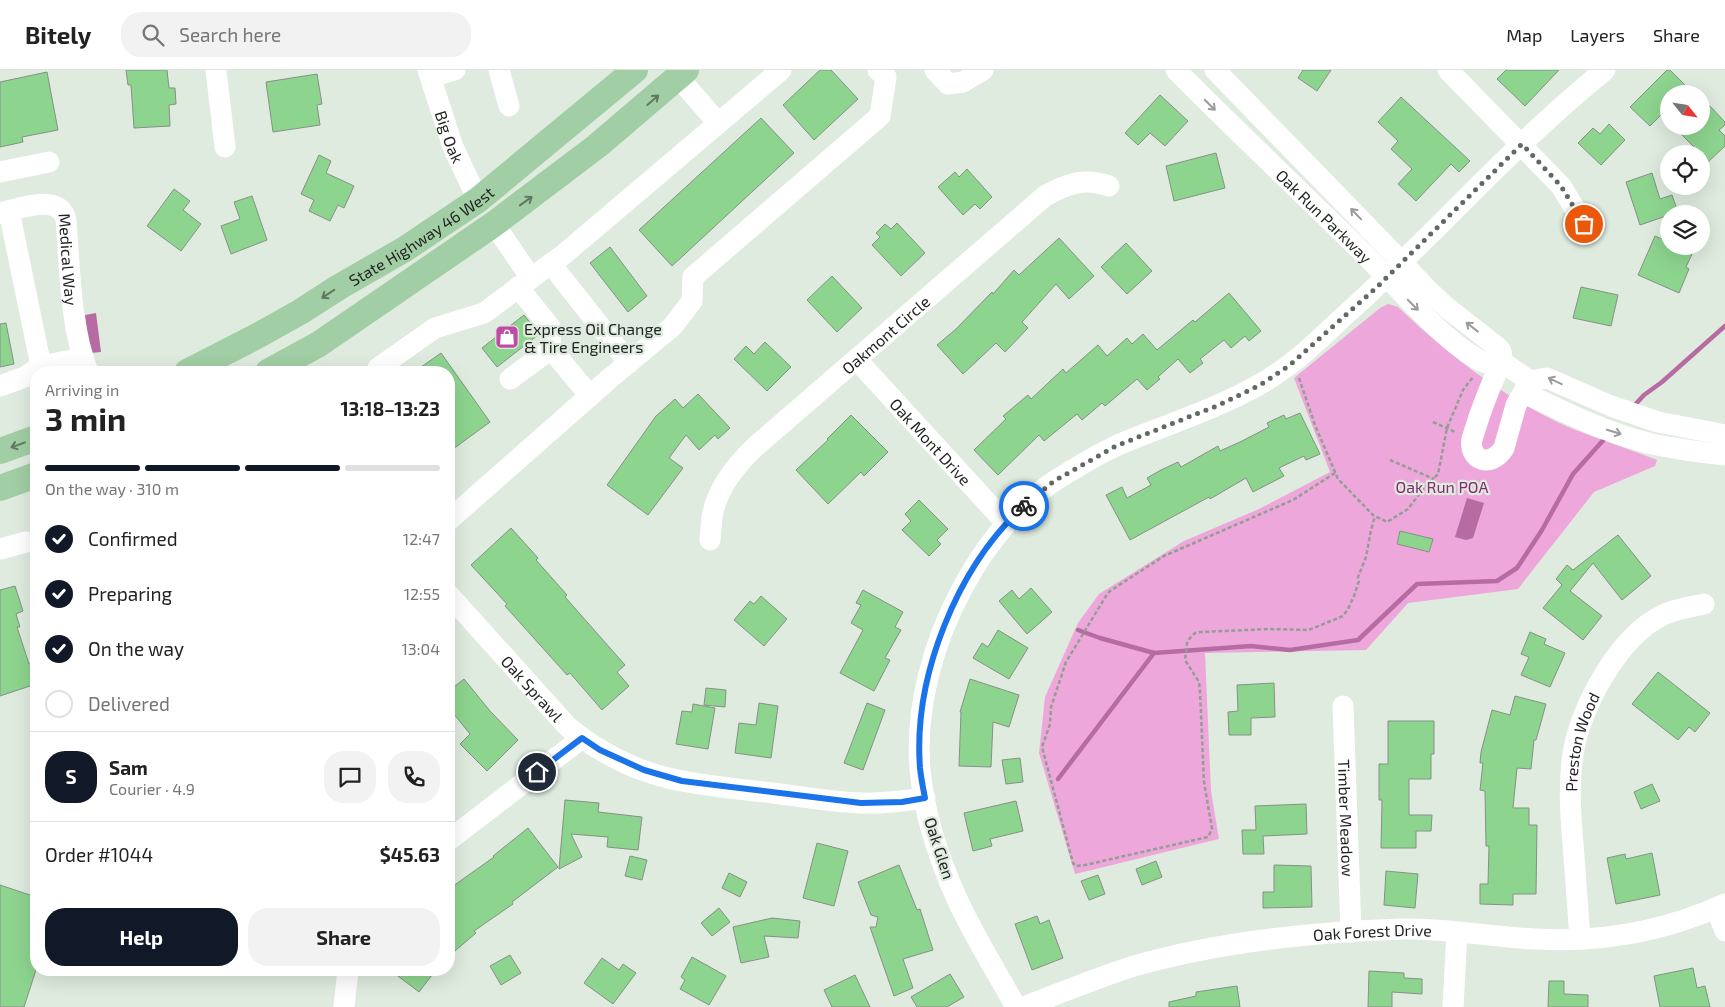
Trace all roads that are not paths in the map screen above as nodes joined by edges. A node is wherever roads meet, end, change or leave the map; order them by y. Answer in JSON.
{"nodes":[{"id":1,"x":216,"y":70,"type":"edge"},
{"id":2,"x":455,"y":70,"type":"edge"},
{"id":3,"x":499,"y":70,"type":"edge"},
{"id":4,"x":781,"y":70,"type":"edge"},
{"id":5,"x":878,"y":70,"type":"edge"},
{"id":6,"x":935,"y":70,"type":"edge"},
{"id":7,"x":983,"y":70,"type":"edge"},
{"id":8,"x":1176,"y":70,"type":"edge"},
{"id":9,"x":1215,"y":70,"type":"edge"},
{"id":10,"x":1448,"y":70,"type":"edge"},
{"id":11,"x":1605,"y":70,"type":"edge"},
{"id":12,"x":627,"y":73,"type":"edge"},
{"id":13,"x":682,"y":73,"type":"edge"},
{"id":14,"x":430,"y":74,"type":"edge"},
{"id":15,"x":509,"y":106,"type":"dead end"},
{"id":16,"x":718,"y":123,"type":"junction"},
{"id":17,"x":1522,"y":144,"type":"junction"},
{"id":18,"x":225,"y":147,"type":"dead end"},
{"id":19,"x":49,"y":162,"type":"dead end"},
{"id":20,"x":0,"y":172,"type":"edge"},
{"id":21,"x":1109,"y":186,"type":"dead end"},
{"id":22,"x":478,"y":200,"type":"junction"},
{"id":23,"x":5,"y":212,"type":"edge"},
{"id":24,"x":494,"y":224,"type":"junction"},
{"id":25,"x":1584,"y":224,"type":"dead end"},
{"id":26,"x":8,"y":244,"type":"edge"},
{"id":27,"x":551,"y":264,"type":"junction"},
{"id":28,"x":1395,"y":270,"type":"junction"},
{"id":29,"x":525,"y":283,"type":"junction"},
{"id":30,"x":319,"y":344,"type":"junction"},
{"id":31,"x":551,"y":349,"type":"junction"},
{"id":32,"x":857,"y":360,"type":"junction"},
{"id":33,"x":1502,"y":362,"type":"junction"},
{"id":34,"x":628,"y":363,"type":"junction"},
{"id":35,"x":42,"y":366,"type":"joint"},
{"id":36,"x":86,"y":366,"type":"edge"},
{"id":37,"x":199,"y":366,"type":"edge"},
{"id":38,"x":285,"y":366,"type":"edge"},
{"id":39,"x":381,"y":366,"type":"edge"},
{"id":40,"x":30,"y":374,"type":"edge"},
{"id":41,"x":510,"y":379,"type":"dead end"},
{"id":42,"x":1530,"y":380,"type":"junction"},
{"id":43,"x":0,"y":386,"type":"edge"},
{"id":44,"x":590,"y":396,"type":"junction"},
{"id":45,"x":1725,"y":436,"type":"edge"},
{"id":46,"x":30,"y":440,"type":"edge"},
{"id":47,"x":0,"y":451,"type":"edge"},
{"id":48,"x":1725,"y":455,"type":"edge"},
{"id":49,"x":30,"y":477,"type":"edge"},
{"id":50,"x":0,"y":488,"type":"edge"},
{"id":51,"x":455,"y":508,"type":"edge"},
{"id":52,"x":1006,"y":523,"type":"junction"},
{"id":53,"x":710,"y":540,"type":"dead end"},
{"id":54,"x":26,"y":542,"type":"dead end"},
{"id":55,"x":0,"y":549,"type":"edge"},
{"id":56,"x":455,"y":602,"type":"edge"},
{"id":57,"x":1704,"y":604,"type":"dead end"},
{"id":58,"x":1343,"y":706,"type":"dead end"},
{"id":59,"x":582,"y":738,"type":"junction"},
{"id":60,"x":925,"y":798,"type":"junction"},
{"id":61,"x":455,"y":835,"type":"edge"},
{"id":62,"x":1720,"y":906,"type":"edge"},
{"id":63,"x":1725,"y":931,"type":"edge"},
{"id":64,"x":1351,"y":932,"type":"junction"},
{"id":65,"x":1456,"y":932,"type":"junction"},
{"id":66,"x":1580,"y":939,"type":"junction"},
{"id":67,"x":347,"y":976,"type":"edge"},
{"id":68,"x":344,"y":1007,"type":"edge"},
{"id":69,"x":1016,"y":1007,"type":"edge"},
{"id":70,"x":1024,"y":1007,"type":"edge"},
{"id":71,"x":1454,"y":1007,"type":"edge"}],
"edges":[{"from":1,"to":18,"type":"street"},
{"from":2,"to":14,"type":"street"},
{"from":3,"to":15,"type":"street"},
{"from":4,"to":16,"type":"street"},
{"from":5,"to":34,"type":"street"},
{"from":6,"to":7,"type":"street"},
{"from":8,"to":28,"type":"street","name":"Oak Run Parkway","one_way":true},
{"from":28,"to":9,"type":"street","name":"Oak Run Parkway","one_way":true},
{"from":10,"to":17,"type":"street"},
{"from":11,"to":17,"type":"street","name":"Oak Glen"},
{"from":12,"to":22,"type":"main road","name":"State Highway 46 West"},
{"from":12,"to":24,"type":"main road"},
{"from":13,"to":16,"type":"street"},
{"from":24,"to":13,"type":"main road","name":"State Highway 46 West","one_way":true},
{"from":14,"to":22,"type":"street","name":"Big Oak"},
{"from":16,"to":27,"type":"street"},
{"from":17,"to":25,"type":"street"},
{"from":17,"to":28,"type":"street","name":"Oak Glen"},
{"from":19,"to":20,"type":"street"},
{"from":21,"to":32,"type":"street","name":"Oakmont Circle"},
{"from":22,"to":30,"type":"main road"},
{"from":22,"to":37,"type":"main road","name":"State Highway 46 West","one_way":true},
{"from":23,"to":26,"type":"street"},
{"from":23,"to":36,"type":"street","name":"Medical Way"},
{"from":24,"to":29,"type":"street"},
{"from":24,"to":30,"type":"main road","name":"State Highway 46 West"},
{"from":26,"to":35,"type":"street"},
{"from":27,"to":29,"type":"street"},
{"from":27,"to":34,"type":"street"},
{"from":28,"to":33,"type":"street","name":"Oak Run Parkway"},
{"from":28,"to":52,"type":"street","name":"Oak Glen"},
{"from":29,"to":31,"type":"street"},
{"from":29,"to":39,"type":"street"},
{"from":30,"to":38,"type":"main road","name":"State Highway 46 West"},
{"from":31,"to":41,"type":"street"},
{"from":31,"to":44,"type":"street"},
{"from":32,"to":52,"type":"street","name":"Oak Mont Drive"},
{"from":32,"to":53,"type":"street","name":"Oakmont Circle"},
{"from":33,"to":42,"type":"street","name":"Oak Run Parkway"},
{"from":33,"to":42,"type":"street"},
{"from":34,"to":44,"type":"street"},
{"from":35,"to":36,"type":"street"},
{"from":40,"to":43,"type":"street"},
{"from":45,"to":42,"type":"street","one_way":true},
{"from":42,"to":48,"type":"street","one_way":true},
{"from":44,"to":51,"type":"street"},
{"from":46,"to":47,"type":"main road","one_way":true},
{"from":49,"to":50,"type":"main road"},
{"from":52,"to":60,"type":"street","name":"Oak Glen"},
{"from":54,"to":55,"type":"street"},
{"from":56,"to":59,"type":"street","name":"Oak Sprawl"},
{"from":57,"to":66,"type":"street","name":"Preston Wood"},
{"from":58,"to":64,"type":"street","name":"Timber Meadow"},
{"from":59,"to":60,"type":"street","name":"Oak Sprawl"},
{"from":59,"to":61,"type":"street"},
{"from":60,"to":69,"type":"street","name":"Oak Glen"},
{"from":62,"to":63,"type":"street"},
{"from":62,"to":66,"type":"street","name":"Oak Forest Drive"},
{"from":64,"to":65,"type":"street","name":"Oak Forest Drive"},
{"from":64,"to":70,"type":"street","name":"Oak Forest Drive"},
{"from":65,"to":66,"type":"street","name":"Oak Forest Drive"},
{"from":65,"to":71,"type":"street"},
{"from":67,"to":68,"type":"street"}]}
